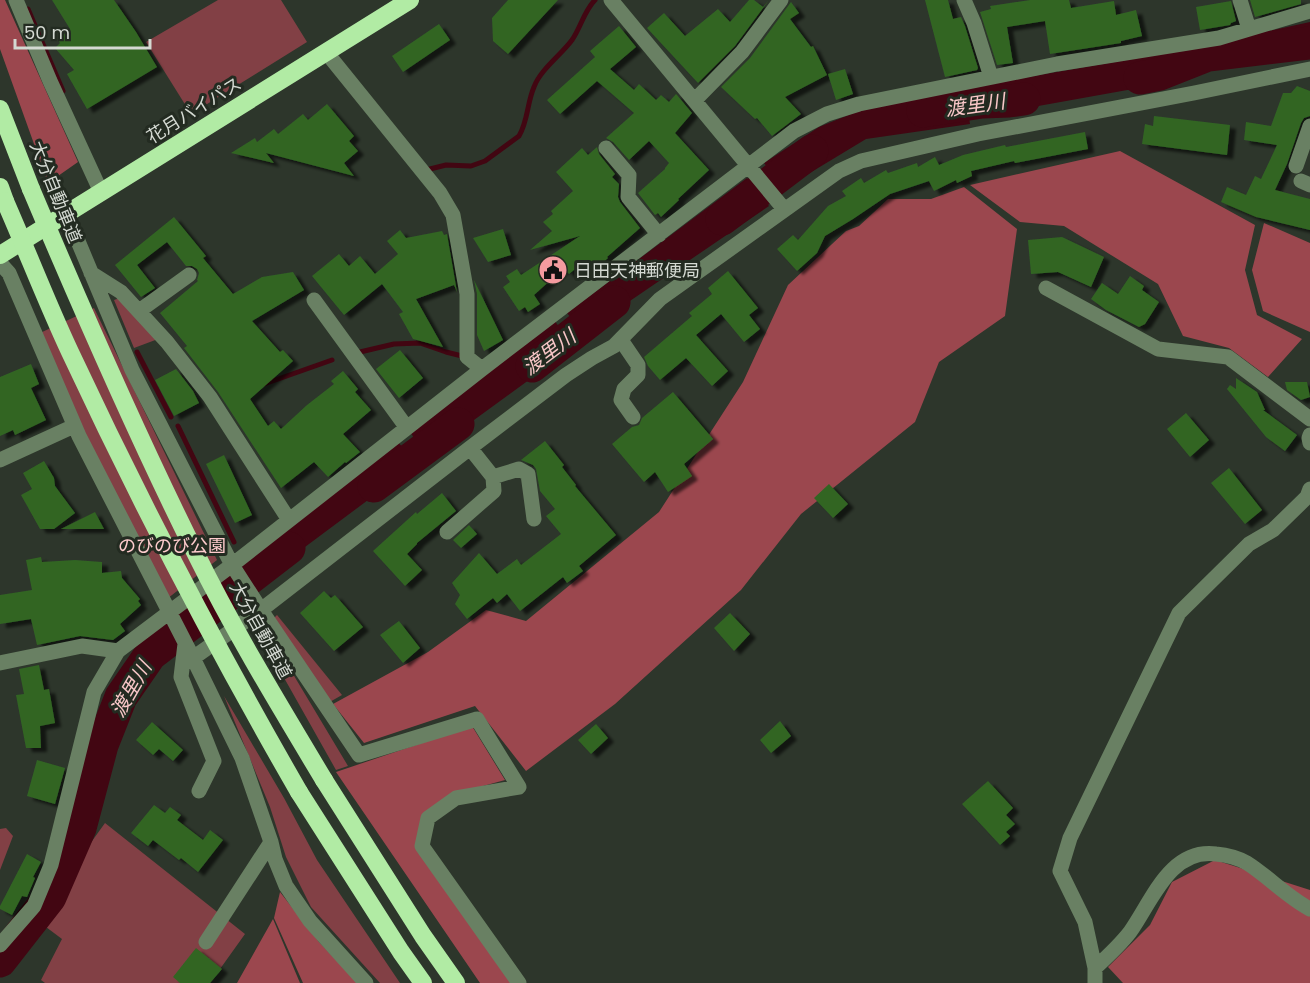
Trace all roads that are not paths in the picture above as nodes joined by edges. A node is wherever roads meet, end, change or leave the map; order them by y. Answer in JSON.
{"nodes":[{"id":1,"x":16,"y":0,"type":"edge"},
{"id":2,"x":410,"y":0,"type":"edge"},
{"id":3,"x":611,"y":0,"type":"edge"},
{"id":4,"x":782,"y":0,"type":"edge"},
{"id":5,"x":964,"y":0,"type":"edge"},
{"id":6,"x":1240,"y":0,"type":"edge"},
{"id":7,"x":1310,"y":11,"type":"edge"},
{"id":8,"x":1249,"y":29,"type":"junction"},
{"id":9,"x":326,"y":52,"type":"junction"},
{"id":10,"x":1310,"y":69,"type":"edge"},
{"id":11,"x":991,"y":77,"type":"junction"},
{"id":12,"x":695,"y":100,"type":"junction"},
{"id":13,"x":0,"y":109,"type":"edge"},
{"id":14,"x":1310,"y":126,"type":"edge"},
{"id":15,"x":606,"y":148,"type":"dead end"},
{"id":16,"x":750,"y":166,"type":"junction"},
{"id":17,"x":1296,"y":166,"type":"dead end"},
{"id":18,"x":101,"y":192,"type":"junction"},
{"id":19,"x":3,"y":194,"type":"edge"},
{"id":20,"x":784,"y":209,"type":"junction"},
{"id":21,"x":64,"y":215,"type":"junction"},
{"id":22,"x":659,"y":235,"type":"junction"},
{"id":23,"x":0,"y":255,"type":"edge"},
{"id":24,"x":0,"y":263,"type":"edge"},
{"id":25,"x":91,"y":273,"type":"junction"},
{"id":26,"x":189,"y":275,"type":"dead end"},
{"id":27,"x":1046,"y":288,"type":"dead end"},
{"id":28,"x":314,"y":300,"type":"dead end"},
{"id":29,"x":139,"y":311,"type":"junction"},
{"id":30,"x":621,"y":340,"type":"junction"},
{"id":31,"x":482,"y":369,"type":"junction"},
{"id":32,"x":633,"y":417,"type":"dead end"},
{"id":33,"x":1310,"y":419,"type":"edge"},
{"id":34,"x":74,"y":426,"type":"junction"},
{"id":35,"x":407,"y":428,"type":"junction"},
{"id":36,"x":1310,"y":435,"type":"edge"},
{"id":37,"x":1310,"y":443,"type":"edge"},
{"id":38,"x":470,"y":448,"type":"junction"},
{"id":39,"x":0,"y":460,"type":"edge"},
{"id":40,"x":493,"y":477,"type":"junction"},
{"id":41,"x":1310,"y":489,"type":"edge"},
{"id":42,"x":534,"y":519,"type":"dead end"},
{"id":43,"x":289,"y":520,"type":"junction"},
{"id":44,"x":447,"y":532,"type":"dead end"},
{"id":45,"x":232,"y":565,"type":"junction"},
{"id":46,"x":260,"y":610,"type":"junction"},
{"id":47,"x":170,"y":615,"type":"junction"},
{"id":48,"x":184,"y":642,"type":"junction"},
{"id":49,"x":118,"y":651,"type":"junction"},
{"id":50,"x":193,"y":658,"type":"junction"},
{"id":51,"x":0,"y":663,"type":"edge"},
{"id":52,"x":199,"y":790,"type":"dead end"},
{"id":53,"x":271,"y":842,"type":"junction"},
{"id":54,"x":1310,"y":909,"type":"edge"},
{"id":55,"x":206,"y":942,"type":"dead end"},
{"id":56,"x":0,"y":945,"type":"edge"},
{"id":57,"x":1095,"y":976,"type":"edge"},
{"id":58,"x":366,"y":983,"type":"edge"},
{"id":59,"x":423,"y":983,"type":"edge"},
{"id":60,"x":456,"y":983,"type":"edge"},
{"id":61,"x":519,"y":983,"type":"edge"},
{"id":62,"x":1110,"y":983,"type":"edge"}],
"edges":[{"from":1,"to":18,"type":"street"},
{"from":2,"to":9,"type":"highway","name":"花月バイパス"},
{"from":3,"to":12,"type":"street"},
{"from":4,"to":12,"type":"street"},
{"from":5,"to":11,"type":"street"},
{"from":6,"to":8,"type":"street"},
{"from":7,"to":8,"type":"street"},
{"from":8,"to":11,"type":"street"},
{"from":9,"to":18,"type":"highway","name":"花月バイパス"},
{"from":9,"to":31,"type":"street"},
{"from":10,"to":20,"type":"street"},
{"from":11,"to":16,"type":"street"},
{"from":12,"to":16,"type":"street"},
{"from":13,"to":60,"type":"highway","name":"大分自動車道","bridge":true},
{"from":14,"to":17,"type":"street"},
{"from":15,"to":22,"type":"street"},
{"from":16,"to":20,"type":"street"},
{"from":16,"to":22,"type":"street"},
{"from":18,"to":21,"type":"highway","name":"花月バイパス"},
{"from":19,"to":59,"type":"highway","bridge":true},
{"from":20,"to":30,"type":"street"},
{"from":21,"to":23,"type":"highway","name":"花月バイパス"},
{"from":21,"to":25,"type":"street"},
{"from":22,"to":31,"type":"street"},
{"from":24,"to":34,"type":"street"},
{"from":25,"to":29,"type":"street"},
{"from":25,"to":45,"type":"street"},
{"from":26,"to":29,"type":"street"},
{"from":27,"to":33,"type":"street"},
{"from":28,"to":35,"type":"street"},
{"from":29,"to":43,"type":"street"},
{"from":30,"to":32,"type":"street"},
{"from":30,"to":38,"type":"street"},
{"from":31,"to":35,"type":"street"},
{"from":34,"to":39,"type":"street"},
{"from":34,"to":47,"type":"street"},
{"from":35,"to":43,"type":"street"},
{"from":36,"to":37,"type":"street"},
{"from":38,"to":40,"type":"street"},
{"from":38,"to":46,"type":"street"},
{"from":40,"to":42,"type":"street"},
{"from":40,"to":44,"type":"street"},
{"from":41,"to":57,"type":"street"},
{"from":43,"to":45,"type":"street"},
{"from":45,"to":46,"type":"street"},
{"from":45,"to":47,"type":"street"},
{"from":46,"to":50,"type":"street"},
{"from":46,"to":61,"type":"street"},
{"from":47,"to":48,"type":"street"},
{"from":47,"to":49,"type":"street"},
{"from":48,"to":50,"type":"street"},
{"from":48,"to":52,"type":"street"},
{"from":49,"to":51,"type":"street"},
{"from":49,"to":56,"type":"street"},
{"from":50,"to":53,"type":"street"},
{"from":53,"to":55,"type":"street"},
{"from":53,"to":58,"type":"street"},
{"from":54,"to":57,"type":"street"},
{"from":57,"to":62,"type":"street"}]}
